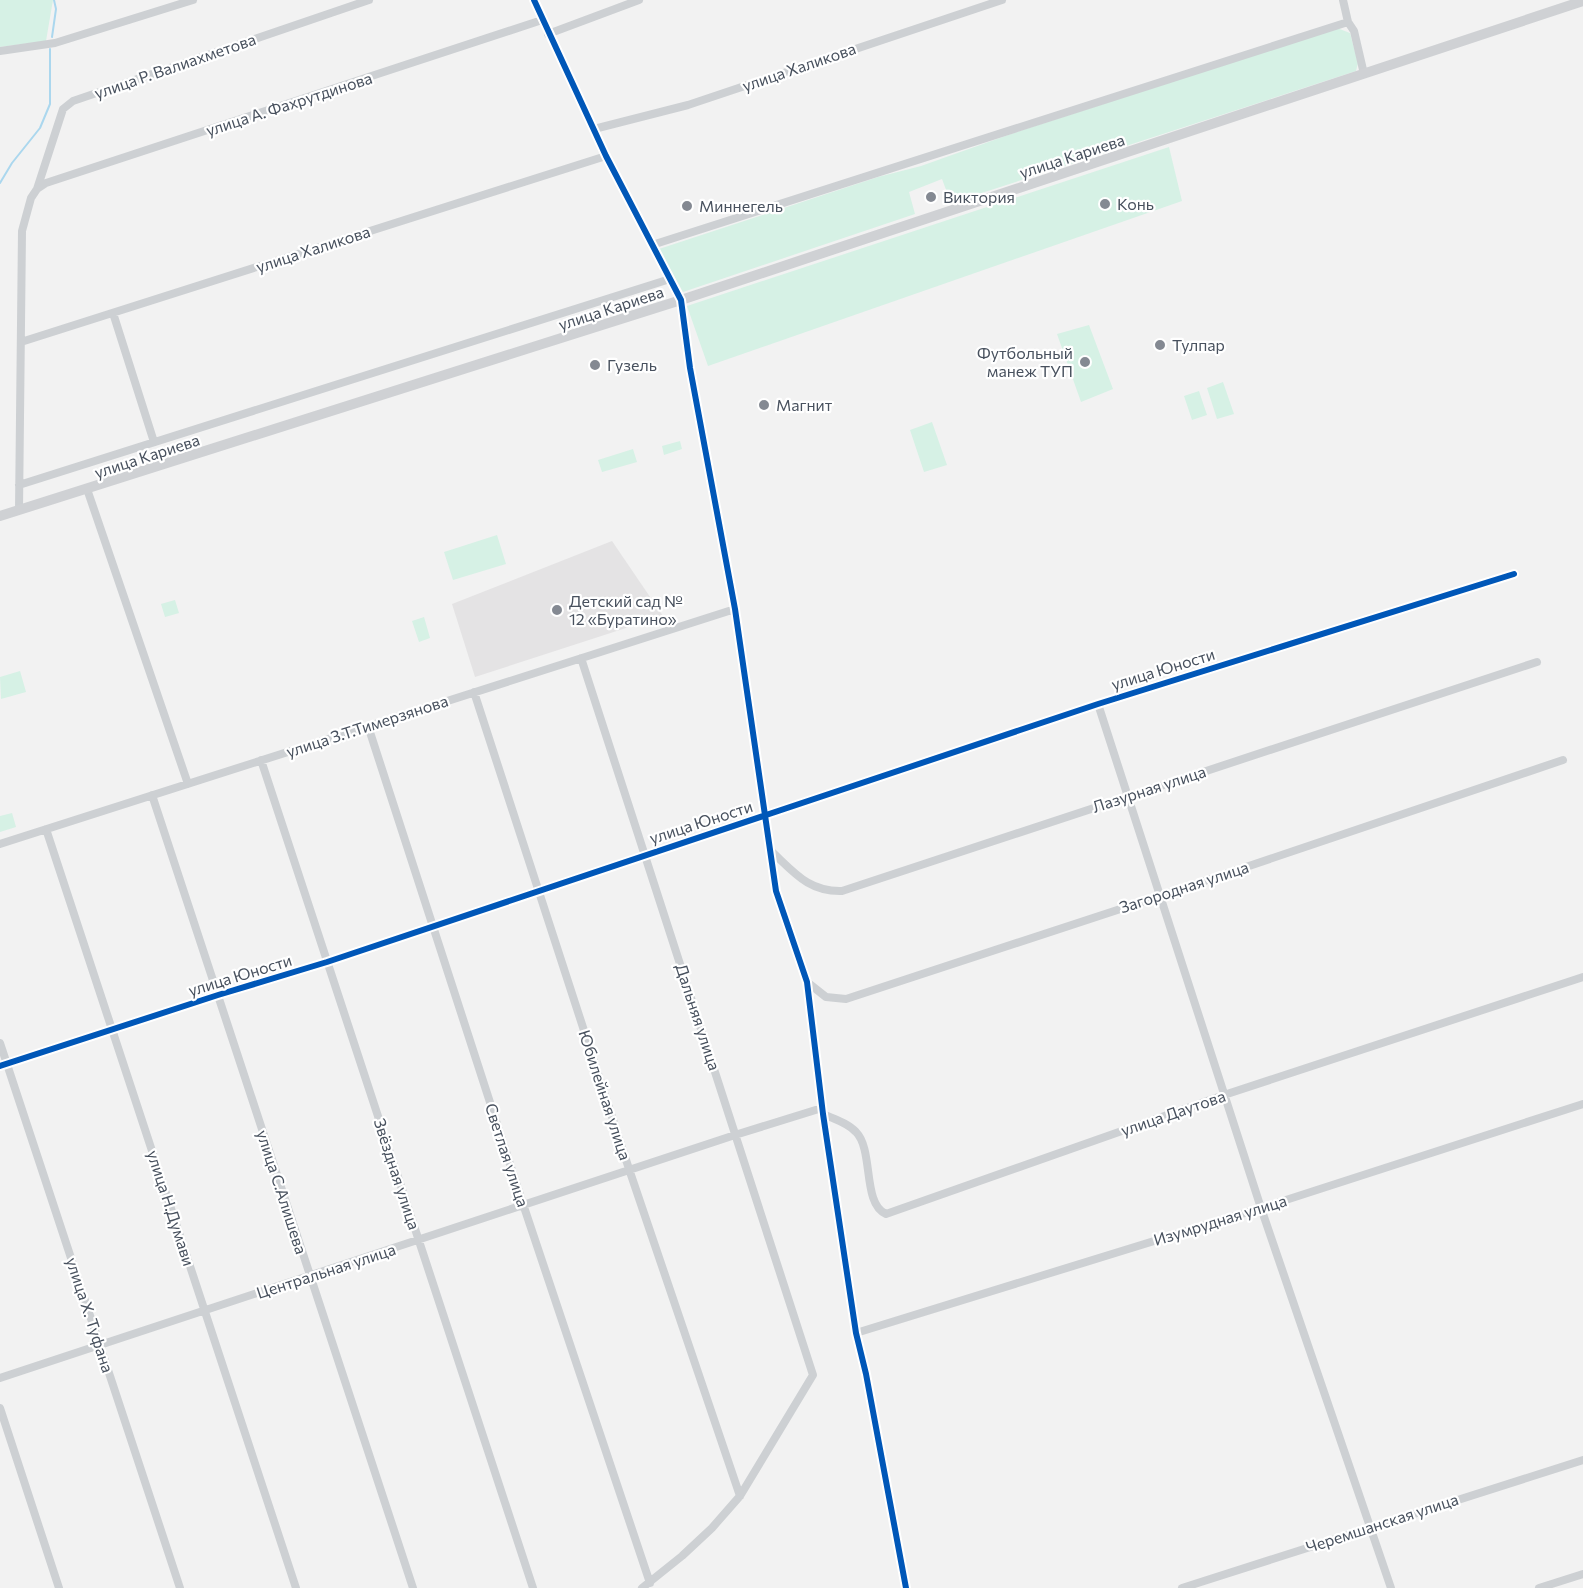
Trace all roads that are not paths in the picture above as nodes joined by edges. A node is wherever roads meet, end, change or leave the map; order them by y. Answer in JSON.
{"nodes":[{"id":1,"x":193,"y":0,"type":"edge"},
{"id":2,"x":369,"y":0,"type":"edge"},
{"id":3,"x":534,"y":0,"type":"edge"},
{"id":4,"x":639,"y":0,"type":"edge"},
{"id":5,"x":1002,"y":0,"type":"edge"},
{"id":6,"x":1343,"y":0,"type":"edge"},
{"id":7,"x":1583,"y":1,"type":"edge"},
{"id":8,"x":542,"y":20,"type":"junction"},
{"id":9,"x":1348,"y":22,"type":"junction"},
{"id":10,"x":548,"y":34,"type":"junction"},
{"id":11,"x":0,"y":51,"type":"edge"},
{"id":12,"x":1364,"y":74,"type":"junction"},
{"id":13,"x":594,"y":129,"type":"junction"},
{"id":14,"x":606,"y":156,"type":"junction"},
{"id":15,"x":37,"y":189,"type":"junction"},
{"id":16,"x":652,"y":245,"type":"junction"},
{"id":17,"x":670,"y":279,"type":"junction"},
{"id":18,"x":681,"y":300,"type":"junction"},
{"id":19,"x":113,"y":313,"type":"junction"},
{"id":20,"x":21,"y":342,"type":"junction"},
{"id":21,"x":154,"y":442,"type":"junction"},
{"id":22,"x":19,"y":485,"type":"junction"},
{"id":23,"x":87,"y":489,"type":"junction"},
{"id":24,"x":19,"y":510,"type":"junction"},
{"id":25,"x":0,"y":516,"type":"edge"},
{"id":26,"x":1514,"y":574,"type":"dead end"},
{"id":27,"x":735,"y":609,"type":"junction"},
{"id":28,"x":581,"y":658,"type":"junction"},
{"id":29,"x":1537,"y":662,"type":"dead end"},
{"id":30,"x":474,"y":692,"type":"junction"},
{"id":31,"x":1098,"y":704,"type":"junction"},
{"id":32,"x":368,"y":726,"type":"junction"},
{"id":33,"x":261,"y":760,"type":"junction"},
{"id":34,"x":1563,"y":760,"type":"dead end"},
{"id":35,"x":188,"y":784,"type":"junction"},
{"id":36,"x":152,"y":795,"type":"junction"},
{"id":37,"x":1127,"y":796,"type":"junction"},
{"id":38,"x":765,"y":815,"type":"junction"},
{"id":39,"x":46,"y":829,"type":"junction"},
{"id":40,"x":0,"y":844,"type":"edge"},
{"id":41,"x":770,"y":850,"type":"junction"},
{"id":42,"x":646,"y":855,"type":"junction"},
{"id":43,"x":539,"y":891,"type":"junction"},
{"id":44,"x":1160,"y":896,"type":"junction"},
{"id":45,"x":434,"y":926,"type":"junction"},
{"id":46,"x":327,"y":962,"type":"junction"},
{"id":47,"x":1583,"y":977,"type":"edge"},
{"id":48,"x":807,"y":982,"type":"junction"},
{"id":49,"x":218,"y":995,"type":"junction"},
{"id":50,"x":112,"y":1030,"type":"junction"},
{"id":51,"x":0,"y":1043,"type":"edge"},
{"id":52,"x":4,"y":1065,"type":"edge"},
{"id":53,"x":1224,"y":1095,"type":"junction"},
{"id":54,"x":1583,"y":1104,"type":"edge"},
{"id":55,"x":822,"y":1111,"type":"junction"},
{"id":56,"x":735,"y":1135,"type":"junction"},
{"id":57,"x":629,"y":1169,"type":"junction"},
{"id":58,"x":523,"y":1204,"type":"junction"},
{"id":59,"x":1261,"y":1208,"type":"junction"},
{"id":60,"x":419,"y":1241,"type":"junction"},
{"id":61,"x":310,"y":1276,"type":"junction"},
{"id":62,"x":205,"y":1311,"type":"junction"},
{"id":63,"x":856,"y":1333,"type":"junction"},
{"id":64,"x":100,"y":1345,"type":"junction"},
{"id":65,"x":0,"y":1378,"type":"edge"},
{"id":66,"x":0,"y":1408,"type":"edge"},
{"id":67,"x":1583,"y":1460,"type":"edge"},
{"id":68,"x":740,"y":1496,"type":"junction"},
{"id":69,"x":1371,"y":1527,"type":"junction"},
{"id":70,"x":1583,"y":1574,"type":"edge"},
{"id":71,"x":650,"y":1583,"type":"junction"},
{"id":72,"x":59,"y":1588,"type":"edge"},
{"id":73,"x":180,"y":1588,"type":"edge"},
{"id":74,"x":296,"y":1588,"type":"edge"},
{"id":75,"x":413,"y":1588,"type":"edge"},
{"id":76,"x":533,"y":1588,"type":"edge"},
{"id":77,"x":642,"y":1588,"type":"edge"},
{"id":78,"x":906,"y":1588,"type":"edge"},
{"id":79,"x":1182,"y":1588,"type":"edge"},
{"id":80,"x":1391,"y":1588,"type":"edge"},
{"id":81,"x":1539,"y":1588,"type":"edge"}],
"edges":[{"from":1,"to":11,"type":"street"},
{"from":2,"to":15,"type":"street","name":"улица Р. Валиахметова"},
{"from":3,"to":8,"type":"street"},
{"from":4,"to":10,"type":"street"},
{"from":5,"to":13,"type":"street","name":"улица Халикова"},
{"from":6,"to":9,"type":"street"},
{"from":7,"to":12,"type":"main road","name":"улица Кариева"},
{"from":8,"to":10,"type":"street"},
{"from":8,"to":15,"type":"street","name":"улица А. Фахрутдинова"},
{"from":9,"to":12,"type":"street"},
{"from":9,"to":16,"type":"street"},
{"from":10,"to":13,"type":"street"},
{"from":12,"to":18,"type":"main road","name":"улица Кариева"},
{"from":13,"to":14,"type":"street"},
{"from":14,"to":16,"type":"street"},
{"from":14,"to":19,"type":"street","name":"улица Халикова"},
{"from":15,"to":20,"type":"street"},
{"from":16,"to":17,"type":"street"},
{"from":17,"to":18,"type":"street"},
{"from":17,"to":21,"type":"street"},
{"from":18,"to":23,"type":"main road","name":"улица Кариева"},
{"from":18,"to":27,"type":"street"},
{"from":19,"to":20,"type":"street","name":"улица Халикова"},
{"from":19,"to":21,"type":"street"},
{"from":20,"to":22,"type":"street"},
{"from":21,"to":22,"type":"street"},
{"from":22,"to":24,"type":"street"},
{"from":23,"to":24,"type":"main road","name":"улица Кариева"},
{"from":23,"to":35,"type":"street"},
{"from":24,"to":25,"type":"main road","name":"улица Кариева"},
{"from":26,"to":31,"type":"street","name":"улица Юности"},
{"from":27,"to":28,"type":"street","name":"улица З.Т.Тимерзянова"},
{"from":27,"to":38,"type":"street"},
{"from":28,"to":30,"type":"street","name":"улица З.Т.Тимерзянова"},
{"from":28,"to":42,"type":"street","name":"Дальняя улица"},
{"from":29,"to":37,"type":"street","name":"Лазурная улица"},
{"from":30,"to":32,"type":"street","name":"улица З.Т.Тимерзянова"},
{"from":30,"to":43,"type":"street","name":"Юбилейная улица"},
{"from":31,"to":37,"type":"street"},
{"from":31,"to":38,"type":"street","name":"улица Юности"},
{"from":32,"to":33,"type":"street","name":"улица З.Т.Тимерзянова"},
{"from":32,"to":45,"type":"street","name":"Светлая улица"},
{"from":33,"to":35,"type":"street","name":"улица З.Т.Тимерзянова"},
{"from":33,"to":46,"type":"street","name":"Звёздная улица"},
{"from":34,"to":44,"type":"street","name":"Загородная улица"},
{"from":35,"to":36,"type":"street","name":"улица З.Т.Тимерзянова"},
{"from":36,"to":39,"type":"street","name":"улица З.Т.Тимерзянова"},
{"from":36,"to":49,"type":"street","name":"улица С.Алишева"},
{"from":37,"to":41,"type":"street","name":"Лазурная улица"},
{"from":37,"to":44,"type":"street"},
{"from":38,"to":41,"type":"street"},
{"from":38,"to":42,"type":"street","name":"улица Юности"},
{"from":39,"to":40,"type":"street","name":"улица З.Т.Тимерзянова"},
{"from":39,"to":50,"type":"street","name":"улица Н.Думави"},
{"from":41,"to":48,"type":"street"},
{"from":42,"to":43,"type":"street","name":"улица Юности"},
{"from":42,"to":56,"type":"street","name":"Дальняя улица"},
{"from":43,"to":45,"type":"street","name":"улица Юности"},
{"from":43,"to":57,"type":"street","name":"Юбилейная улица"},
{"from":44,"to":48,"type":"street","name":"Загородная улица"},
{"from":44,"to":53,"type":"street"},
{"from":45,"to":46,"type":"street","name":"улица Юности"},
{"from":45,"to":58,"type":"street","name":"Светлая улица"},
{"from":46,"to":49,"type":"street","name":"улица Юности"},
{"from":46,"to":60,"type":"street","name":"Звёздная улица"},
{"from":47,"to":53,"type":"street","name":"улица Даутова"},
{"from":48,"to":55,"type":"street"},
{"from":49,"to":50,"type":"street","name":"улица Юности"},
{"from":49,"to":61,"type":"street","name":"улица С.Алишева"},
{"from":50,"to":52,"type":"street","name":"улица Юности"},
{"from":50,"to":62,"type":"street","name":"улица Н.Думави"},
{"from":51,"to":52,"type":"street","name":"улица Х. Туфана"},
{"from":52,"to":64,"type":"street","name":"улица Х. Туфана"},
{"from":53,"to":55,"type":"street","name":"улица Даутова"},
{"from":53,"to":59,"type":"street"},
{"from":54,"to":59,"type":"street","name":"Изумрудная улица"},
{"from":55,"to":56,"type":"street","name":"Центральная улица"},
{"from":55,"to":63,"type":"street"},
{"from":56,"to":57,"type":"street","name":"Центральная улица"},
{"from":56,"to":68,"type":"street","name":"Дальняя улица"},
{"from":57,"to":58,"type":"street","name":"Центральная улица"},
{"from":57,"to":68,"type":"street","name":"Юбилейная улица"},
{"from":58,"to":60,"type":"street","name":"Центральная улица"},
{"from":58,"to":71,"type":"street","name":"Светлая улица"},
{"from":59,"to":63,"type":"street","name":"Изумрудная улица"},
{"from":59,"to":69,"type":"street"},
{"from":60,"to":61,"type":"street","name":"Центральная улица"},
{"from":60,"to":76,"type":"street","name":"Звёздная улица"},
{"from":61,"to":62,"type":"street","name":"Центральная улица"},
{"from":61,"to":75,"type":"street","name":"улица С.Алишева"},
{"from":62,"to":64,"type":"street","name":"Центральная улица"},
{"from":62,"to":74,"type":"street","name":"улица Н.Думави"},
{"from":63,"to":78,"type":"street"},
{"from":64,"to":65,"type":"street","name":"Центральная улица"},
{"from":64,"to":73,"type":"street","name":"улица Х. Туфана"},
{"from":66,"to":72,"type":"street"},
{"from":67,"to":69,"type":"street","name":"Черемшанская улица"},
{"from":68,"to":71,"type":"street"},
{"from":69,"to":79,"type":"street","name":"Черемшанская улица"},
{"from":69,"to":80,"type":"street"},
{"from":70,"to":81,"type":"street"},
{"from":71,"to":77,"type":"street"}]}
